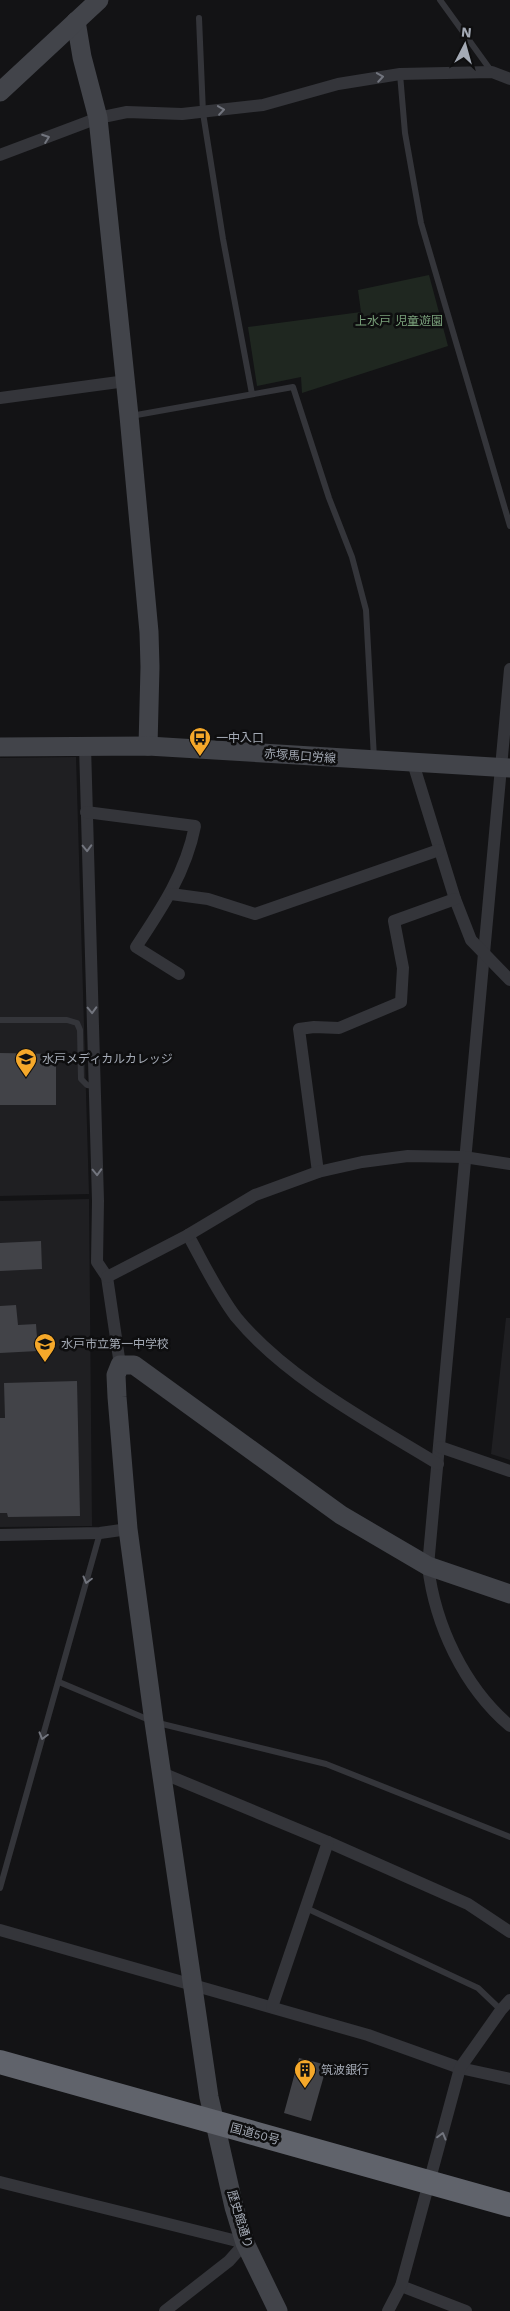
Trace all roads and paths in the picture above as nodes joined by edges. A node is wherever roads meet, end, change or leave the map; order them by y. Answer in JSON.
{"nodes":[{"id":1,"x":99,"y":0,"type":"edge"},
{"id":2,"x":440,"y":0,"type":"edge"},
{"id":3,"x":199,"y":18,"type":"dead end"},
{"id":4,"x":76,"y":21,"type":"junction"},
{"id":5,"x":492,"y":72,"type":"junction"},
{"id":6,"x":400,"y":74,"type":"junction"},
{"id":7,"x":510,"y":79,"type":"edge"},
{"id":8,"x":0,"y":92,"type":"edge"},
{"id":9,"x":203,"y":113,"type":"junction"},
{"id":10,"x":98,"y":118,"type":"junction"},
{"id":11,"x":0,"y":155,"type":"edge"},
{"id":12,"x":126,"y":381,"type":"junction"},
{"id":13,"x":252,"y":394,"type":"junction"},
{"id":14,"x":0,"y":398,"type":"edge"},
{"id":15,"x":130,"y":416,"type":"junction"},
{"id":16,"x":510,"y":526,"type":"edge"},
{"id":17,"x":510,"y":669,"type":"edge"},
{"id":18,"x":84,"y":746,"type":"junction"},
{"id":19,"x":148,"y":746,"type":"junction"},
{"id":20,"x":0,"y":747,"type":"edge"},
{"id":21,"x":374,"y":761,"type":"junction"},
{"id":22,"x":413,"y":763,"type":"junction"},
{"id":23,"x":506,"y":768,"type":"edge"},
{"id":24,"x":86,"y":812,"type":"junction"},
{"id":25,"x":439,"y":850,"type":"junction"},
{"id":26,"x":171,"y":894,"type":"junction"},
{"id":27,"x":455,"y":898,"type":"junction"},
{"id":28,"x":484,"y":952,"type":"junction"},
{"id":29,"x":179,"y":974,"type":"dead end"},
{"id":30,"x":510,"y":980,"type":"edge"},
{"id":31,"x":0,"y":1020,"type":"edge"},
{"id":32,"x":94,"y":1086,"type":"junction"},
{"id":33,"x":464,"y":1156,"type":"junction"},
{"id":34,"x":510,"y":1164,"type":"edge"},
{"id":35,"x":318,"y":1172,"type":"junction"},
{"id":36,"x":188,"y":1235,"type":"junction"},
{"id":37,"x":107,"y":1277,"type":"junction"},
{"id":38,"x":120,"y":1365,"type":"junction"},
{"id":39,"x":440,"y":1446,"type":"junction"},
{"id":40,"x":438,"y":1464,"type":"junction"},
{"id":41,"x":510,"y":1471,"type":"edge"},
{"id":42,"x":128,"y":1529,"type":"junction"},
{"id":43,"x":100,"y":1533,"type":"junction"},
{"id":44,"x":0,"y":1535,"type":"edge"},
{"id":45,"x":428,"y":1566,"type":"junction"},
{"id":46,"x":510,"y":1594,"type":"edge"},
{"id":47,"x":58,"y":1682,"type":"junction"},
{"id":48,"x":154,"y":1722,"type":"junction"},
{"id":49,"x":510,"y":1726,"type":"edge"},
{"id":50,"x":162,"y":1773,"type":"junction"},
{"id":51,"x":510,"y":1837,"type":"edge"},
{"id":52,"x":328,"y":1842,"type":"junction"},
{"id":53,"x":0,"y":1888,"type":"edge"},
{"id":54,"x":306,"y":1908,"type":"junction"},
{"id":55,"x":0,"y":1930,"type":"edge"},
{"id":56,"x":510,"y":1932,"type":"edge"},
{"id":57,"x":192,"y":1985,"type":"junction"},
{"id":58,"x":510,"y":2000,"type":"edge"},
{"id":59,"x":272,"y":2007,"type":"junction"},
{"id":60,"x":500,"y":2010,"type":"junction"},
{"id":61,"x":0,"y":2062,"type":"edge"},
{"id":62,"x":460,"y":2068,"type":"junction"},
{"id":63,"x":510,"y":2079,"type":"edge"},
{"id":64,"x":214,"y":2123,"type":"junction"},
{"id":65,"x":0,"y":2182,"type":"edge"},
{"id":66,"x":430,"y":2183,"type":"junction"},
{"id":67,"x":510,"y":2205,"type":"edge"},
{"id":68,"x":245,"y":2242,"type":"junction"},
{"id":69,"x":401,"y":2286,"type":"junction"},
{"id":70,"x":462,"y":2310,"type":"edge"},
{"id":71,"x":165,"y":2311,"type":"edge"},
{"id":72,"x":278,"y":2311,"type":"edge"},
{"id":73,"x":388,"y":2311,"type":"edge"}],
"edges":[{"from":1,"to":4,"type":"street"},
{"from":2,"to":5,"type":"lane"},
{"from":3,"to":9,"type":"lane"},
{"from":4,"to":8,"type":"street"},
{"from":4,"to":10,"type":"street"},
{"from":5,"to":6,"type":"street"},
{"from":5,"to":7,"type":"street"},
{"from":9,"to":6,"type":"street","one_way":true},
{"from":6,"to":16,"type":"lane"},
{"from":9,"to":10,"type":"street"},
{"from":9,"to":13,"type":"lane"},
{"from":11,"to":10,"type":"street","one_way":true},
{"from":10,"to":12,"type":"street"},
{"from":12,"to":14,"type":"street"},
{"from":12,"to":15,"type":"street"},
{"from":13,"to":15,"type":"lane"},
{"from":13,"to":21,"type":"lane"},
{"from":15,"to":19,"type":"street"},
{"from":17,"to":23,"type":"street"},
{"from":18,"to":19,"type":"street","name":"赤塚馬口労線"},
{"from":18,"to":20,"type":"street","name":"赤塚馬口労線"},
{"from":18,"to":24,"type":"street"},
{"from":19,"to":21,"type":"street","name":"赤塚馬口労線"},
{"from":21,"to":22,"type":"street","name":"赤塚馬口労線"},
{"from":22,"to":23,"type":"street","name":"赤塚馬口労線"},
{"from":22,"to":25,"type":"street"},
{"from":23,"to":28,"type":"street"},
{"from":24,"to":26,"type":"street"},
{"from":24,"to":32,"type":"street","one_way":true},
{"from":25,"to":26,"type":"street"},
{"from":25,"to":27,"type":"street"},
{"from":26,"to":29,"type":"street"},
{"from":27,"to":28,"type":"street"},
{"from":27,"to":35,"type":"street"},
{"from":28,"to":30,"type":"street"},
{"from":28,"to":33,"type":"street"},
{"from":31,"to":32,"type":"lane"},
{"from":32,"to":37,"type":"street","one_way":true},
{"from":33,"to":34,"type":"street"},
{"from":33,"to":35,"type":"street"},
{"from":33,"to":39,"type":"street"},
{"from":35,"to":36,"type":"street"},
{"from":36,"to":37,"type":"street"},
{"from":36,"to":40,"type":"street"},
{"from":37,"to":38,"type":"street"},
{"from":38,"to":42,"type":"street","name":"歴史館通り"},
{"from":38,"to":45,"type":"street"},
{"from":39,"to":40,"type":"street"},
{"from":39,"to":41,"type":"street"},
{"from":40,"to":45,"type":"street"},
{"from":42,"to":43,"type":"street"},
{"from":42,"to":48,"type":"street","name":"歴史館通り"},
{"from":43,"to":44,"type":"street"},
{"from":43,"to":47,"type":"lane","one_way":true},
{"from":45,"to":46,"type":"street"},
{"from":45,"to":49,"type":"street"},
{"from":47,"to":48,"type":"lane"},
{"from":47,"to":53,"type":"lane","one_way":true},
{"from":48,"to":50,"type":"street","name":"歴史館通り"},
{"from":48,"to":51,"type":"lane"},
{"from":50,"to":52,"type":"street"},
{"from":50,"to":57,"type":"street","name":"歴史館通り"},
{"from":52,"to":54,"type":"street"},
{"from":52,"to":56,"type":"street"},
{"from":54,"to":59,"type":"street"},
{"from":54,"to":60,"type":"lane"},
{"from":55,"to":57,"type":"street"},
{"from":57,"to":59,"type":"street"},
{"from":57,"to":64,"type":"street","name":"歴史館通り"},
{"from":58,"to":60,"type":"street"},
{"from":59,"to":62,"type":"street"},
{"from":60,"to":62,"type":"street"},
{"from":61,"to":64,"type":"highway","name":"国道50号"},
{"from":62,"to":63,"type":"street"},
{"from":66,"to":62,"type":"street","one_way":true},
{"from":64,"to":66,"type":"highway","name":"国道50号"},
{"from":64,"to":68,"type":"street","name":"歴史館通り"},
{"from":65,"to":68,"type":"street"},
{"from":66,"to":67,"type":"highway","name":"国道50号"},
{"from":66,"to":69,"type":"street"},
{"from":68,"to":71,"type":"street"},
{"from":68,"to":72,"type":"street","name":"歴史館通り"},
{"from":69,"to":70,"type":"street"},
{"from":69,"to":73,"type":"street"}]}
